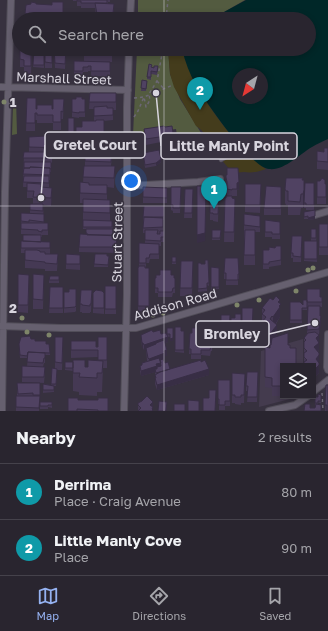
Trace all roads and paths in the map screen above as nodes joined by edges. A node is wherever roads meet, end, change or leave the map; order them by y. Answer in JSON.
{"nodes":[{"id":1,"x":11,"y":0,"type":"edge"},
{"id":2,"x":131,"y":0,"type":"edge"},
{"id":3,"x":168,"y":0,"type":"edge"},
{"id":4,"x":130,"y":12,"type":"edge"},
{"id":5,"x":167,"y":12,"type":"edge"},
{"id":6,"x":129,"y":56,"type":"edge"},
{"id":7,"x":162,"y":56,"type":"edge"},
{"id":8,"x":157,"y":81,"type":"junction"},
{"id":9,"x":173,"y":85,"type":"dead end"},
{"id":10,"x":0,"y":87,"type":"edge"},
{"id":11,"x":9,"y":87,"type":"junction"},
{"id":12,"x":164,"y":89,"type":"junction"},
{"id":13,"x":128,"y":90,"type":"junction"},
{"id":14,"x":149,"y":94,"type":"junction"},
{"id":15,"x":144,"y":97,"type":"junction"},
{"id":16,"x":134,"y":98,"type":"dead end"},
{"id":17,"x":134,"y":117,"type":"dead end"},
{"id":18,"x":255,"y":141,"type":"dead end"},
{"id":19,"x":221,"y":160,"type":"dead end"},
{"id":20,"x":220,"y":179,"type":"dead end"},
{"id":21,"x":128,"y":186,"type":"junction"},
{"id":22,"x":328,"y":212,"type":"edge"},
{"id":23,"x":315,"y":216,"type":"edge"},
{"id":24,"x":328,"y":272,"type":"edge"},
{"id":25,"x":2,"y":326,"type":"edge"},
{"id":26,"x":126,"y":328,"type":"junction"},
{"id":27,"x":328,"y":334,"type":"edge"},
{"id":28,"x":328,"y":370,"type":"edge"},
{"id":29,"x":328,"y":380,"type":"edge"},
{"id":30,"x":316,"y":390,"type":"edge"},
{"id":31,"x":323,"y":395,"type":"edge"},
{"id":32,"x":304,"y":399,"type":"edge"},
{"id":33,"x":2,"y":411,"type":"edge"},
{"id":34,"x":124,"y":411,"type":"edge"},
{"id":35,"x":269,"y":411,"type":"edge"},
{"id":36,"x":323,"y":411,"type":"edge"}],
"edges":[{"from":1,"to":11,"type":"street"},
{"from":2,"to":4,"type":"street"},
{"from":3,"to":5,"type":"path"},
{"from":6,"to":13,"type":"street","name":"Stuart Street"},
{"from":7,"to":8,"type":"path"},
{"from":8,"to":12,"type":"path"},
{"from":8,"to":14,"type":"path"},
{"from":9,"to":12,"type":"path"},
{"from":10,"to":11,"type":"street","name":"Marshall Street"},
{"from":11,"to":13,"type":"street","name":"Marshall Street"},
{"from":11,"to":25,"type":"street"},
{"from":12,"to":14,"type":"path"},
{"from":13,"to":21,"type":"street","name":"Stuart Street"},
{"from":14,"to":15,"type":"path"},
{"from":14,"to":15,"type":"path"},
{"from":15,"to":16,"type":"path"},
{"from":15,"to":17,"type":"path"},
{"from":18,"to":19,"type":"lane"},
{"from":20,"to":21,"type":"street"},
{"from":21,"to":26,"type":"street","name":"Stuart Street"},
{"from":22,"to":23,"type":"street"},
{"from":24,"to":26,"type":"street","name":"Addison Road"},
{"from":25,"to":26,"type":"street","name":"Addison Road"},
{"from":25,"to":33,"type":"street"},
{"from":26,"to":34,"type":"street","name":"Stuart Street"},
{"from":27,"to":28,"type":"street"},
{"from":29,"to":30,"type":"street"},
{"from":31,"to":36,"type":"path"},
{"from":32,"to":35,"type":"street"}]}
